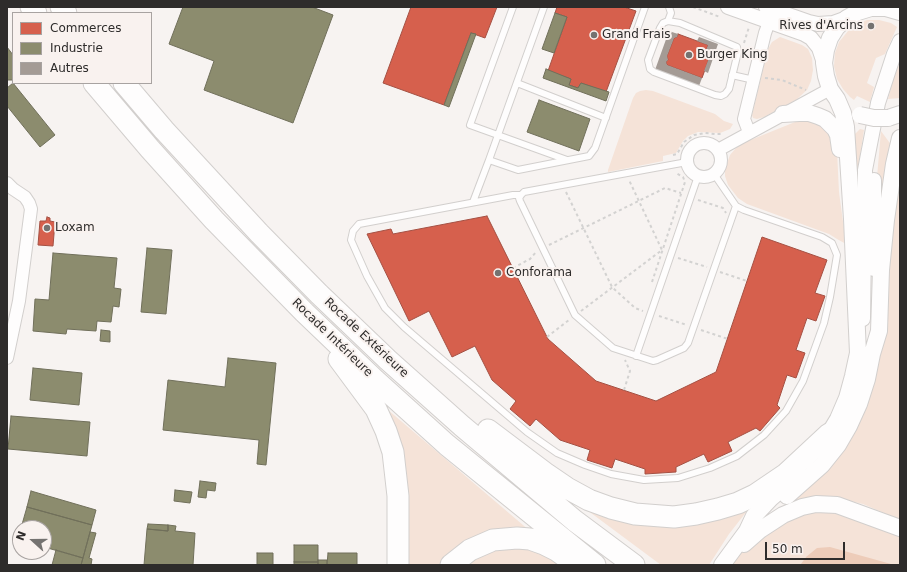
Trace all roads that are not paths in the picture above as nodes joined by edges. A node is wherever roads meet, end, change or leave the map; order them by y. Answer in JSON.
{"nodes":[{"id":1,"x":513,"y":7,"type":"edge"},
{"id":2,"x":544,"y":7,"type":"edge"},
{"id":3,"x":645,"y":7,"type":"edge"},
{"id":4,"x":669,"y":7,"type":"edge"},
{"id":5,"x":728,"y":7,"type":"edge"},
{"id":6,"x":766,"y":7,"type":"edge"},
{"id":7,"x":872,"y":8,"type":"edge"},
{"id":8,"x":788,"y":11,"type":"edge"},
{"id":9,"x":900,"y":12,"type":"edge"},
{"id":10,"x":847,"y":18,"type":"junction"},
{"id":11,"x":668,"y":21,"type":"junction"},
{"id":12,"x":769,"y":22,"type":"junction"},
{"id":13,"x":900,"y":41,"type":"edge"},
{"id":14,"x":824,"y":63,"type":"junction"},
{"id":15,"x":732,"y":75,"type":"junction"},
{"id":16,"x":754,"y":78,"type":"junction"},
{"id":17,"x":517,"y":83,"type":"junction"},
{"id":18,"x":95,"y":84,"type":"edge"},
{"id":19,"x":125,"y":84,"type":"edge"},
{"id":20,"x":834,"y":94,"type":"junction"},
{"id":21,"x":783,"y":114,"type":"junction"},
{"id":22,"x":894,"y":116,"type":"edge"},
{"id":23,"x":606,"y":118,"type":"junction"},
{"id":24,"x":749,"y":132,"type":"junction"},
{"id":25,"x":498,"y":135,"type":"junction"},
{"id":26,"x":900,"y":138,"type":"edge"},
{"id":27,"x":718,"y":150,"type":"junction"},
{"id":28,"x":489,"y":160,"type":"junction"},
{"id":29,"x":567,"y":160,"type":"junction"},
{"id":30,"x":687,"y":162,"type":"junction"},
{"id":31,"x":714,"y":174,"type":"junction"},
{"id":32,"x":698,"y":176,"type":"junction"},
{"id":33,"x":7,"y":183,"type":"edge"},
{"id":34,"x":521,"y":195,"type":"junction"},
{"id":35,"x":473,"y":202,"type":"junction"},
{"id":36,"x":736,"y":206,"type":"junction"},
{"id":37,"x":852,"y":219,"type":"junction"},
{"id":38,"x":319,"y":294,"type":"junction"},
{"id":39,"x":304,"y":312,"type":"junction"},
{"id":40,"x":865,"y":353,"type":"junction"},
{"id":41,"x":636,"y":356,"type":"junction"},
{"id":42,"x":7,"y":358,"type":"edge"},
{"id":43,"x":830,"y":434,"type":"junction"},
{"id":44,"x":900,"y":528,"type":"edge"},
{"id":45,"x":747,"y":531,"type":"junction"},
{"id":46,"x":633,"y":563,"type":"edge"},
{"id":47,"x":398,"y":565,"type":"edge"},
{"id":48,"x":452,"y":565,"type":"edge"},
{"id":49,"x":576,"y":565,"type":"edge"},
{"id":50,"x":595,"y":565,"type":"edge"},
{"id":51,"x":723,"y":565,"type":"edge"}],
"edges":[{"from":1,"to":25,"type":"lane"},
{"from":2,"to":17,"type":"lane"},
{"from":3,"to":23,"type":"lane"},
{"from":4,"to":11,"type":"lane"},
{"from":5,"to":12,"type":"street"},
{"from":6,"to":8,"type":"street"},
{"from":7,"to":9,"type":"main road"},
{"from":7,"to":10,"type":"main road"},
{"from":8,"to":10,"type":"street"},
{"from":10,"to":14,"type":"main road"},
{"from":11,"to":15,"type":"lane"},
{"from":11,"to":15,"type":"lane"},
{"from":12,"to":14,"type":"street"},
{"from":12,"to":16,"type":"street"},
{"from":13,"to":40,"type":"street"},
{"from":14,"to":20,"type":"main road"},
{"from":15,"to":16,"type":"lane"},
{"from":16,"to":24,"type":"street"},
{"from":17,"to":23,"type":"lane"},
{"from":17,"to":25,"type":"lane"},
{"from":18,"to":39,"type":"highway","name":"Rocade Intérieure"},
{"from":19,"to":38,"type":"highway","name":"Rocade Extérieure"},
{"from":20,"to":21,"type":"street"},
{"from":20,"to":22,"type":"main road","bridge":true},
{"from":20,"to":37,"type":"main road"},
{"from":21,"to":24,"type":"street"},
{"from":21,"to":37,"type":"main road"},
{"from":23,"to":29,"type":"lane"},
{"from":24,"to":27,"type":"street"},
{"from":25,"to":28,"type":"lane"},
{"from":25,"to":29,"type":"lane"},
{"from":26,"to":40,"type":"main road"},
{"from":27,"to":30,"type":"street"},
{"from":27,"to":31,"type":"street"},
{"from":28,"to":29,"type":"lane"},
{"from":28,"to":35,"type":"lane"},
{"from":30,"to":32,"type":"street"},
{"from":30,"to":34,"type":"lane"},
{"from":31,"to":32,"type":"street"},
{"from":31,"to":36,"type":"lane"},
{"from":32,"to":41,"type":"lane"},
{"from":33,"to":42,"type":"street"},
{"from":34,"to":35,"type":"lane"},
{"from":34,"to":41,"type":"lane"},
{"from":35,"to":36,"type":"lane"},
{"from":36,"to":41,"type":"lane"},
{"from":37,"to":40,"type":"main road"},
{"from":38,"to":43,"type":"highway"},
{"from":38,"to":46,"type":"highway","name":"Rocade Extérieure"},
{"from":39,"to":47,"type":"highway"},
{"from":39,"to":50,"type":"highway","name":"Rocade Intérieure"},
{"from":40,"to":43,"type":"main road"},
{"from":40,"to":45,"type":"main road"},
{"from":43,"to":45,"type":"main road"},
{"from":44,"to":51,"type":"main road"},
{"from":45,"to":51,"type":"main road"},
{"from":48,"to":49,"type":"highway"}]}
